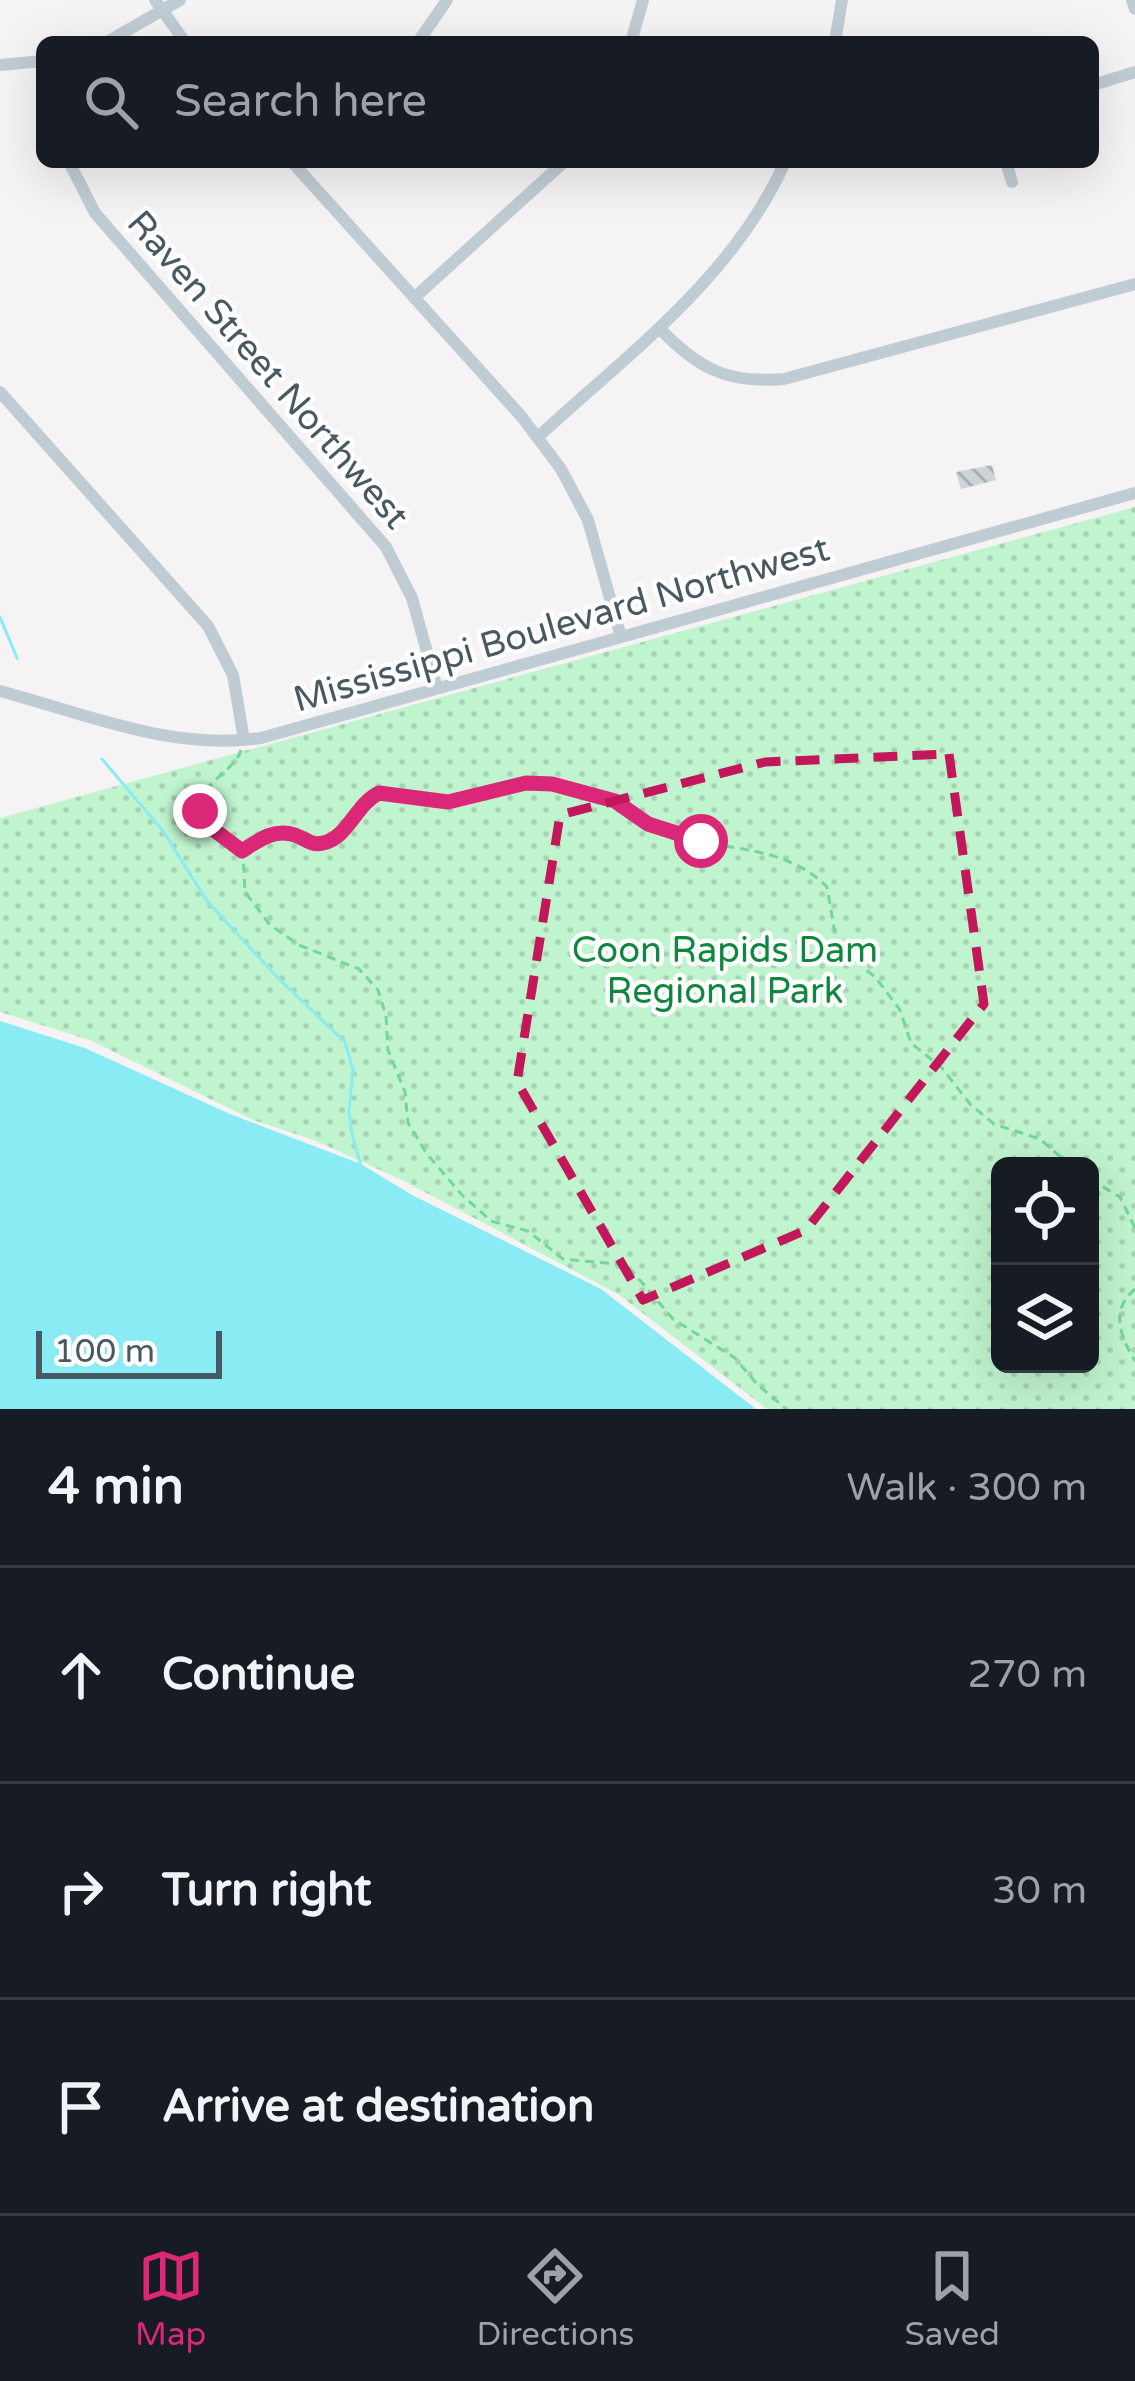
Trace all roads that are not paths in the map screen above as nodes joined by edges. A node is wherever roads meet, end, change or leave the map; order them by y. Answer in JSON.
{"nodes":[{"id":1,"x":180,"y":0,"type":"edge"},
{"id":2,"x":447,"y":0,"type":"edge"},
{"id":3,"x":643,"y":0,"type":"edge"},
{"id":4,"x":842,"y":0,"type":"edge"},
{"id":5,"x":1132,"y":0,"type":"edge"},
{"id":6,"x":159,"y":6,"type":"edge"},
{"id":7,"x":1135,"y":9,"type":"edge"},
{"id":8,"x":116,"y":36,"type":"edge"},
{"id":9,"x":181,"y":36,"type":"edge"},
{"id":10,"x":422,"y":36,"type":"edge"},
{"id":11,"x":633,"y":36,"type":"edge"},
{"id":12,"x":836,"y":36,"type":"edge"},
{"id":13,"x":36,"y":61,"type":"edge"},
{"id":14,"x":0,"y":64,"type":"edge"},
{"id":15,"x":1135,"y":72,"type":"edge"},
{"id":16,"x":1099,"y":84,"type":"edge"},
{"id":17,"x":72,"y":168,"type":"edge"},
{"id":18,"x":297,"y":168,"type":"edge"},
{"id":19,"x":557,"y":168,"type":"edge"},
{"id":20,"x":782,"y":168,"type":"edge"},
{"id":21,"x":1008,"y":168,"type":"edge"},
{"id":22,"x":1012,"y":182,"type":"dead end"},
{"id":23,"x":1135,"y":284,"type":"edge"},
{"id":24,"x":414,"y":298,"type":"junction"},
{"id":25,"x":659,"y":328,"type":"junction"},
{"id":26,"x":0,"y":392,"type":"edge"},
{"id":27,"x":538,"y":437,"type":"junction"},
{"id":28,"x":1135,"y":493,"type":"edge"},
{"id":29,"x":622,"y":637,"type":"junction"},
{"id":30,"x":437,"y":688,"type":"junction"},
{"id":31,"x":0,"y":691,"type":"edge"},
{"id":32,"x":244,"y":740,"type":"junction"}],
"edges":[{"from":1,"to":6,"type":"street"},
{"from":2,"to":10,"type":"street"},
{"from":3,"to":11,"type":"street"},
{"from":4,"to":12,"type":"street"},
{"from":5,"to":7,"type":"street"},
{"from":6,"to":8,"type":"street"},
{"from":6,"to":9,"type":"street"},
{"from":13,"to":14,"type":"street"},
{"from":15,"to":16,"type":"street"},
{"from":17,"to":30,"type":"street","name":"Raven Street Northwest"},
{"from":18,"to":24,"type":"street"},
{"from":19,"to":24,"type":"street"},
{"from":20,"to":25,"type":"street"},
{"from":21,"to":22,"type":"street"},
{"from":23,"to":25,"type":"street"},
{"from":24,"to":27,"type":"street"},
{"from":25,"to":27,"type":"street"},
{"from":26,"to":32,"type":"street"},
{"from":27,"to":29,"type":"street"},
{"from":28,"to":29,"type":"street","name":"Mississippi Boulevard Northwest"},
{"from":29,"to":30,"type":"street","name":"Mississippi Boulevard Northwest"},
{"from":30,"to":32,"type":"street","name":"Mississippi Boulevard Northwest"},
{"from":31,"to":32,"type":"street","name":"Mississippi Boulevard Northwest"}]}
